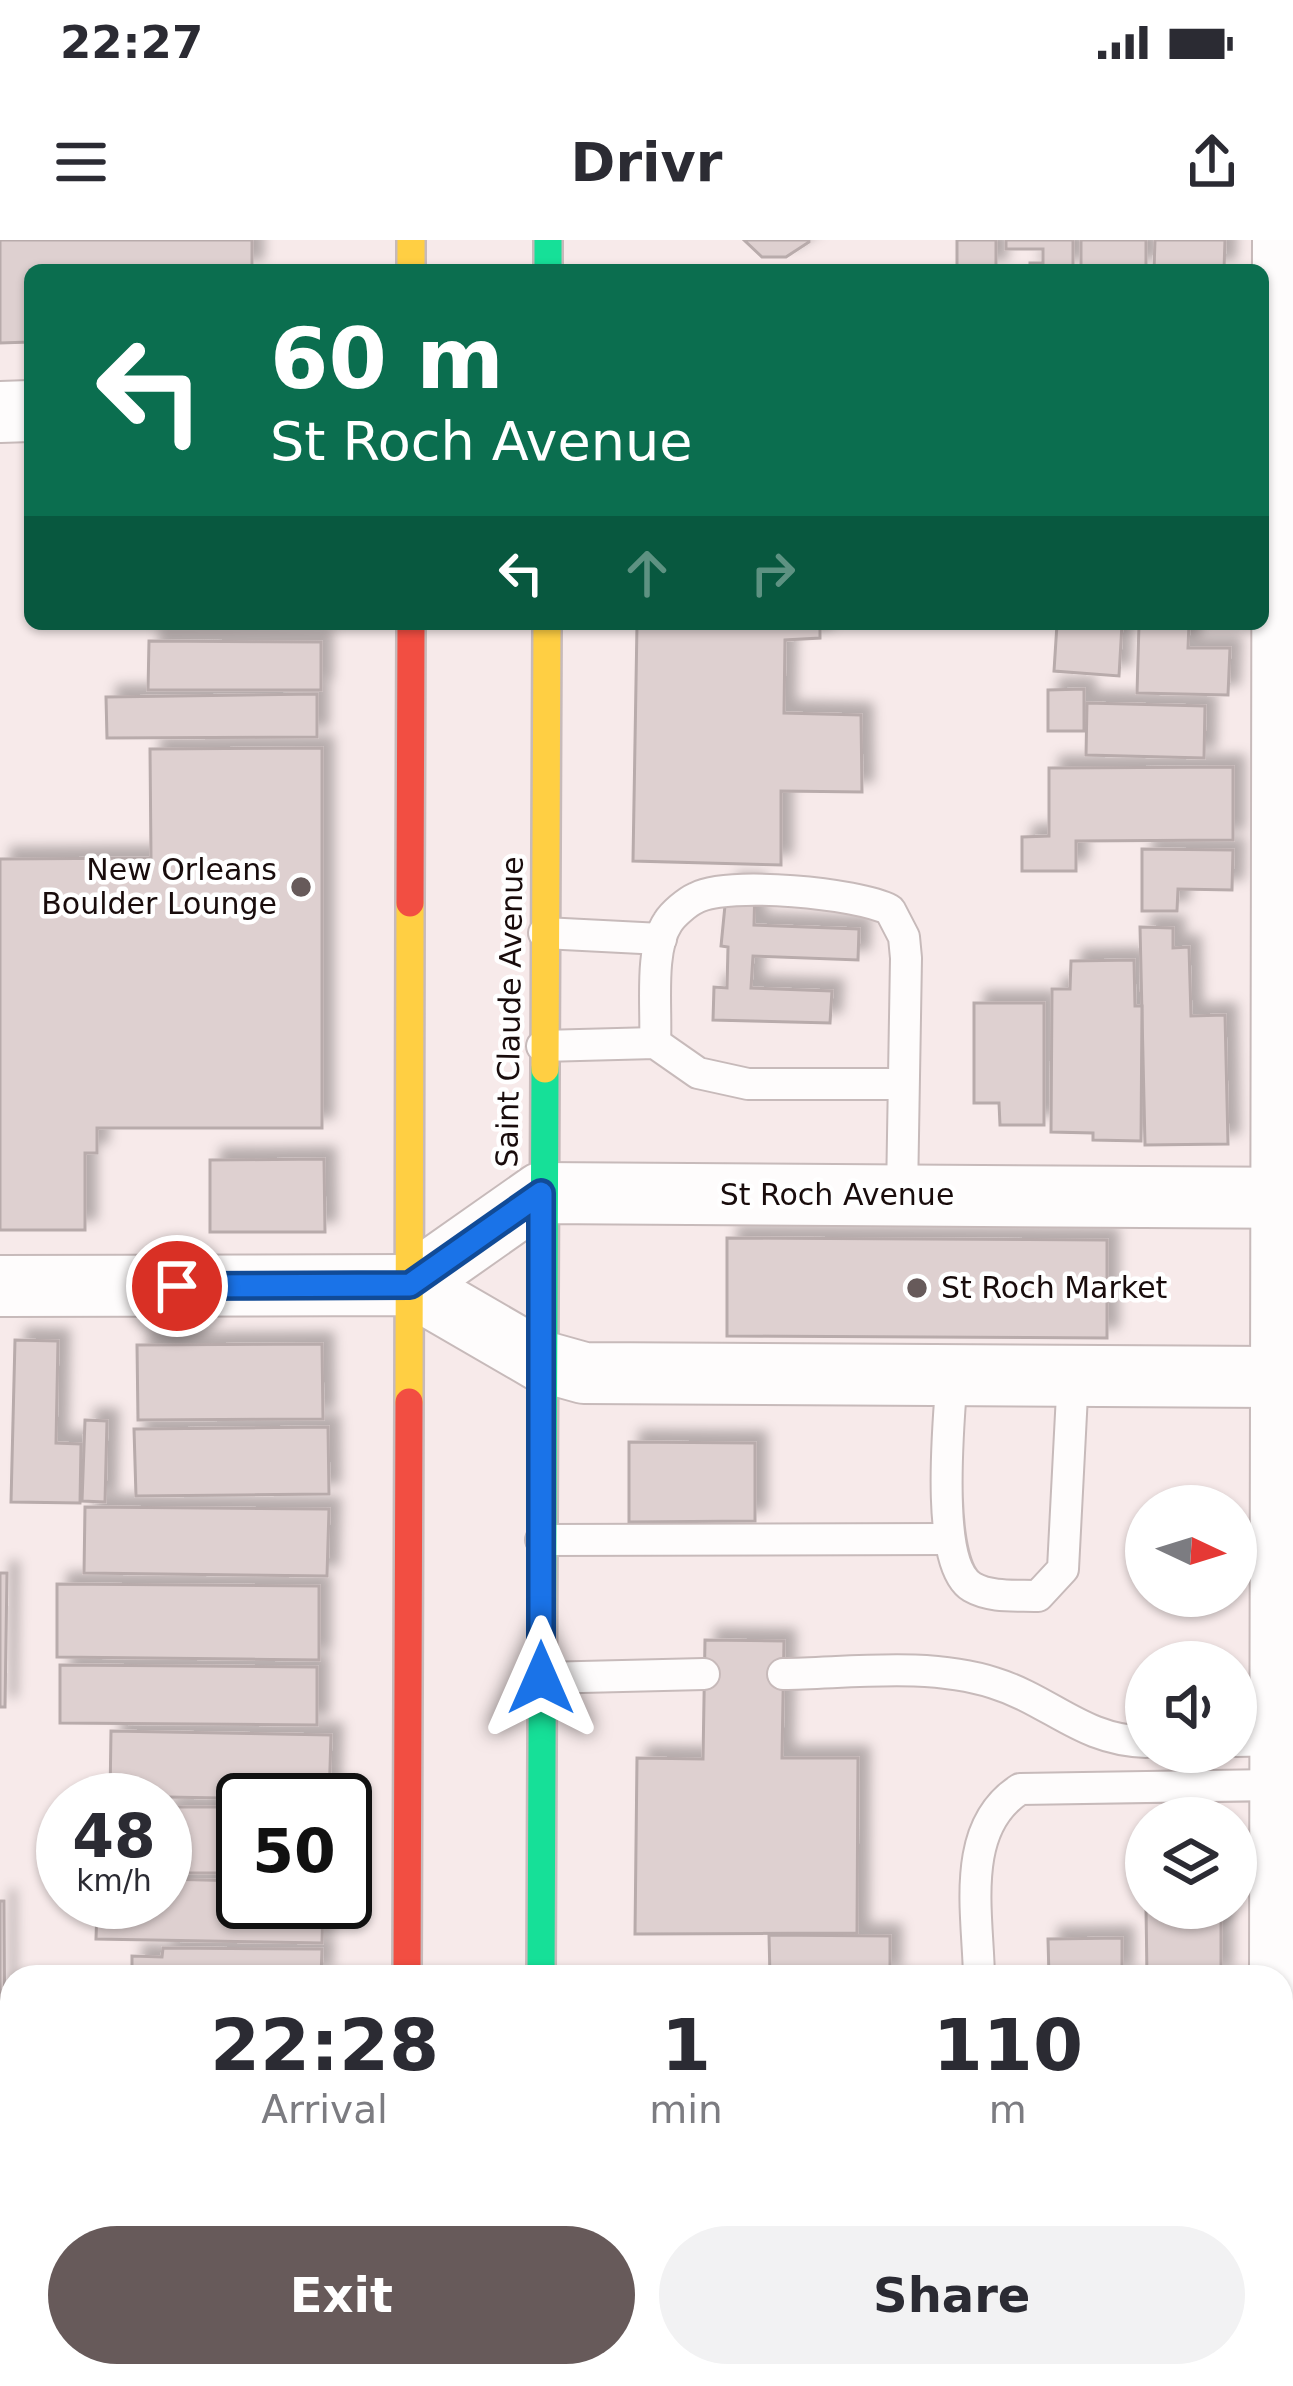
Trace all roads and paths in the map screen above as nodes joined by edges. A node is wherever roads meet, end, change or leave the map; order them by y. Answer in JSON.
{"nodes":[{"id":1,"x":1283,"y":240,"type":"edge"},
{"id":2,"x":1279,"y":415,"type":"edge"},
{"id":3,"x":411,"y":630,"type":"edge"},
{"id":4,"x":548,"y":630,"type":"edge"},
{"id":5,"x":544,"y":933,"type":"junction"},
{"id":6,"x":661,"y":939,"type":"junction"},
{"id":7,"x":655,"y":1043,"type":"junction"},
{"id":8,"x":542,"y":1046,"type":"junction"},
{"id":9,"x":903,"y":1084,"type":"junction"},
{"id":10,"x":541,"y":1193,"type":"junction"},
{"id":11,"x":902,"y":1195,"type":"junction"},
{"id":12,"x":1287,"y":1198,"type":"edge"},
{"id":13,"x":410,"y":1285,"type":"junction"},
{"id":14,"x":0,"y":1286,"type":"edge"},
{"id":15,"x":541,"y":1361,"type":"junction"},
{"id":16,"x":952,"y":1375,"type":"junction"},
{"id":17,"x":1072,"y":1375,"type":"junction"},
{"id":18,"x":1286,"y":1377,"type":"edge"},
{"id":19,"x":541,"y":1540,"type":"junction"},
{"id":20,"x":950,"y":1540,"type":"junction"},
{"id":21,"x":704,"y":1674,"type":"dead end"},
{"id":22,"x":783,"y":1674,"type":"dead end"},
{"id":23,"x":541,"y":1678,"type":"junction"},
{"id":24,"x":1125,"y":1741,"type":"edge"},
{"id":25,"x":1265,"y":1755,"type":"edge"},
{"id":26,"x":407,"y":1965,"type":"edge"},
{"id":27,"x":541,"y":1965,"type":"edge"},
{"id":28,"x":979,"y":1965,"type":"edge"},
{"id":29,"x":1279,"y":1965,"type":"edge"}],
"edges":[{"from":1,"to":2,"type":"street"},
{"from":2,"to":12,"type":"street"},
{"from":3,"to":13,"type":"main road"},
{"from":4,"to":5,"type":"main road","name":"Saint Claude Avenue"},
{"from":5,"to":6,"type":"lane"},
{"from":5,"to":8,"type":"main road","name":"Saint Claude Avenue"},
{"from":6,"to":7,"type":"lane"},
{"from":6,"to":9,"type":"lane"},
{"from":7,"to":8,"type":"lane"},
{"from":7,"to":9,"type":"lane"},
{"from":8,"to":10,"type":"main road","name":"Saint Claude Avenue"},
{"from":9,"to":11,"type":"lane"},
{"from":10,"to":11,"type":"street","name":"St Roch Avenue"},
{"from":10,"to":13,"type":"street"},
{"from":10,"to":15,"type":"main road","name":"Saint Claude Avenue"},
{"from":11,"to":12,"type":"street","name":"St Roch Avenue"},
{"from":12,"to":18,"type":"street"},
{"from":13,"to":14,"type":"street"},
{"from":13,"to":15,"type":"street"},
{"from":13,"to":26,"type":"main road"},
{"from":15,"to":16,"type":"street"},
{"from":15,"to":19,"type":"main road","name":"Saint Claude Avenue"},
{"from":16,"to":17,"type":"street"},
{"from":16,"to":20,"type":"lane"},
{"from":17,"to":18,"type":"street"},
{"from":17,"to":20,"type":"lane"},
{"from":18,"to":25,"type":"street"},
{"from":19,"to":20,"type":"lane"},
{"from":19,"to":23,"type":"main road","name":"Saint Claude Avenue"},
{"from":21,"to":23,"type":"lane"},
{"from":22,"to":24,"type":"lane"},
{"from":23,"to":27,"type":"main road","name":"Saint Claude Avenue"},
{"from":25,"to":28,"type":"lane"},
{"from":25,"to":29,"type":"street"}]}
